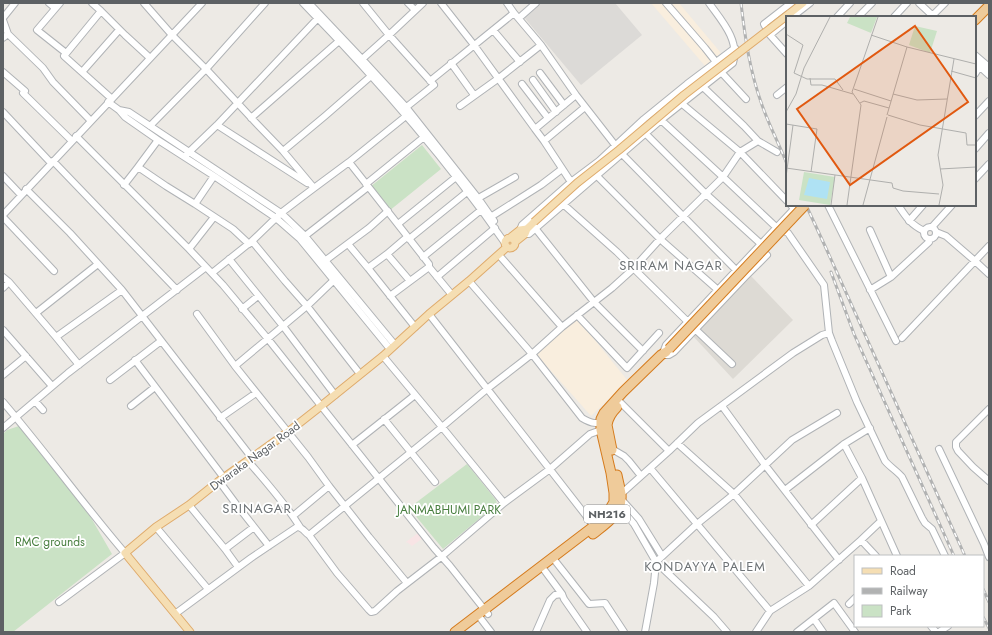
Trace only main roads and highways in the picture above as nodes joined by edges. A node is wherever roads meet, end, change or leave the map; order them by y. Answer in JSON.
{"nodes":[{"id":1,"x":803,"y":3,"type":"edge"},
{"id":2,"x":989,"y":6,"type":"edge"},
{"id":3,"x":786,"y":16,"type":"edge"},
{"id":4,"x":786,"y":16,"type":"edge"},
{"id":5,"x":976,"y":19,"type":"edge"},
{"id":6,"x":804,"y":206,"type":"edge"},
{"id":7,"x":666,"y":353,"type":"junction"},
{"id":8,"x":603,"y":425,"type":"junction"},
{"id":9,"x":619,"y":500,"type":"junction"},
{"id":10,"x":483,"y":614,"type":"junction"},
{"id":11,"x":190,"y":632,"type":"edge"},
{"id":12,"x":455,"y":632,"type":"edge"},
{"id":13,"x":465,"y":632,"type":"edge"}],
"edges":[{"from":1,"to":3,"type":"main road","name":"Dwaraka Nagar Road","bridge":true},
{"from":2,"to":5,"type":"highway"},
{"from":4,"to":11,"type":"main road","name":"Dwaraka Nagar Road","bridge":true},
{"from":6,"to":7,"type":"highway","bridge":true},
{"from":7,"to":8,"type":"highway"},
{"from":7,"to":8,"type":"highway"},
{"from":8,"to":9,"type":"highway","number":"NH216"},
{"from":8,"to":9,"type":"highway","number":"NH216"},
{"from":9,"to":10,"type":"highway","number":"NH216"},
{"from":9,"to":10,"type":"highway","number":"NH216"},
{"from":10,"to":12,"type":"highway","number":"NH216"},
{"from":10,"to":13,"type":"highway","number":"NH216"}]}
